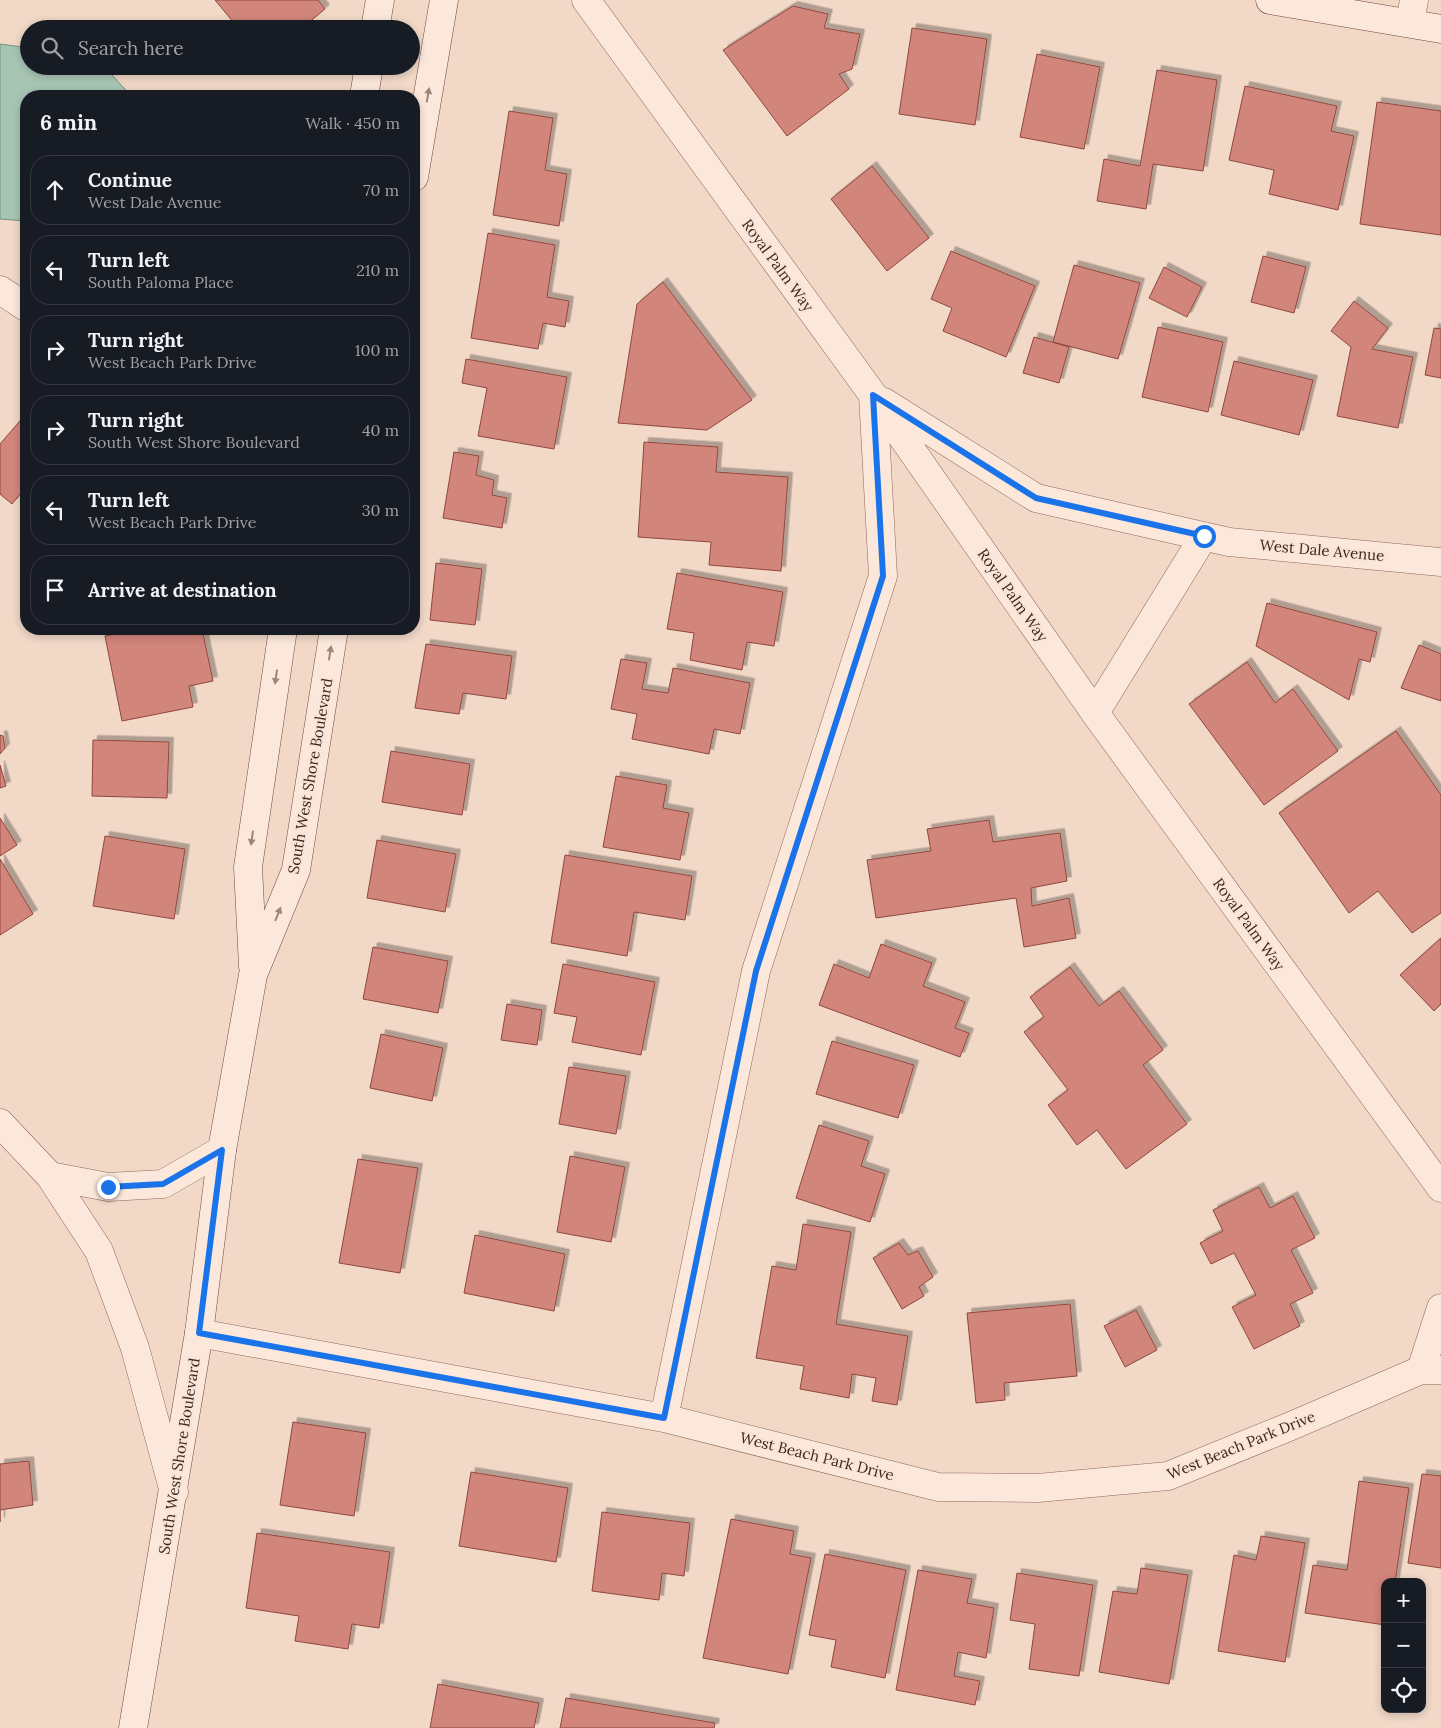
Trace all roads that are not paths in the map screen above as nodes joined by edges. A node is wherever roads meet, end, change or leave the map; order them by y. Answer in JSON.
{"nodes":[{"id":1,"x":380,"y":0,"type":"edge"},
{"id":2,"x":444,"y":0,"type":"edge"},
{"id":3,"x":586,"y":0,"type":"edge"},
{"id":4,"x":1270,"y":0,"type":"edge"},
{"id":5,"x":1412,"y":12,"type":"edge"},
{"id":6,"x":377,"y":20,"type":"edge"},
{"id":7,"x":1441,"y":28,"type":"edge"},
{"id":8,"x":368,"y":75,"type":"edge"},
{"id":9,"x":365,"y":90,"type":"edge"},
{"id":10,"x":420,"y":142,"type":"edge"},
{"id":11,"x":0,"y":290,"type":"edge"},
{"id":12,"x":20,"y":303,"type":"edge"},
{"id":13,"x":873,"y":395,"type":"junction"},
{"id":14,"x":1204,"y":536,"type":"junction"},
{"id":15,"x":1441,"y":562,"type":"edge"},
{"id":16,"x":282,"y":635,"type":"edge"},
{"id":17,"x":333,"y":635,"type":"edge"},
{"id":18,"x":1095,"y":713,"type":"junction"},
{"id":19,"x":253,"y":975,"type":"junction"},
{"id":20,"x":0,"y":1123,"type":"edge"},
{"id":21,"x":222,"y":1150,"type":"junction"},
{"id":22,"x":50,"y":1176,"type":"junction"},
{"id":23,"x":1441,"y":1188,"type":"edge"},
{"id":24,"x":1441,"y":1308,"type":"edge"},
{"id":25,"x":199,"y":1333,"type":"junction"},
{"id":26,"x":1431,"y":1370,"type":"edge"},
{"id":27,"x":664,"y":1418,"type":"junction"},
{"id":28,"x":174,"y":1492,"type":"junction"},
{"id":29,"x":134,"y":1728,"type":"edge"}],
"edges":[{"from":1,"to":6,"type":"street"},
{"from":10,"to":2,"type":"street","one_way":true},
{"from":3,"to":13,"type":"street","name":"Royal Palm Way"},
{"from":4,"to":5,"type":"street"},
{"from":5,"to":7,"type":"street"},
{"from":8,"to":9,"type":"street"},
{"from":11,"to":12,"type":"street"},
{"from":13,"to":14,"type":"street","name":"West Dale Avenue"},
{"from":13,"to":18,"type":"street","name":"Royal Palm Way"},
{"from":13,"to":27,"type":"street"},
{"from":14,"to":15,"type":"street","name":"West Dale Avenue"},
{"from":14,"to":18,"type":"street"},
{"from":16,"to":19,"type":"street","name":"South West Shore Boulevard","one_way":true},
{"from":19,"to":17,"type":"street","name":"South West Shore Boulevard","one_way":true},
{"from":18,"to":23,"type":"street","name":"Royal Palm Way"},
{"from":19,"to":21,"type":"street","name":"South West Shore Boulevard"},
{"from":20,"to":22,"type":"street"},
{"from":21,"to":22,"type":"street"},
{"from":21,"to":25,"type":"street","name":"South West Shore Boulevard"},
{"from":22,"to":28,"type":"street"},
{"from":24,"to":26,"type":"street","name":"West Beach Park Drive"},
{"from":25,"to":27,"type":"street","name":"West Beach Park Drive"},
{"from":25,"to":28,"type":"street","name":"South West Shore Boulevard"},
{"from":26,"to":27,"type":"street","name":"West Beach Park Drive"},
{"from":28,"to":29,"type":"street","name":"South West Shore Boulevard"}]}
